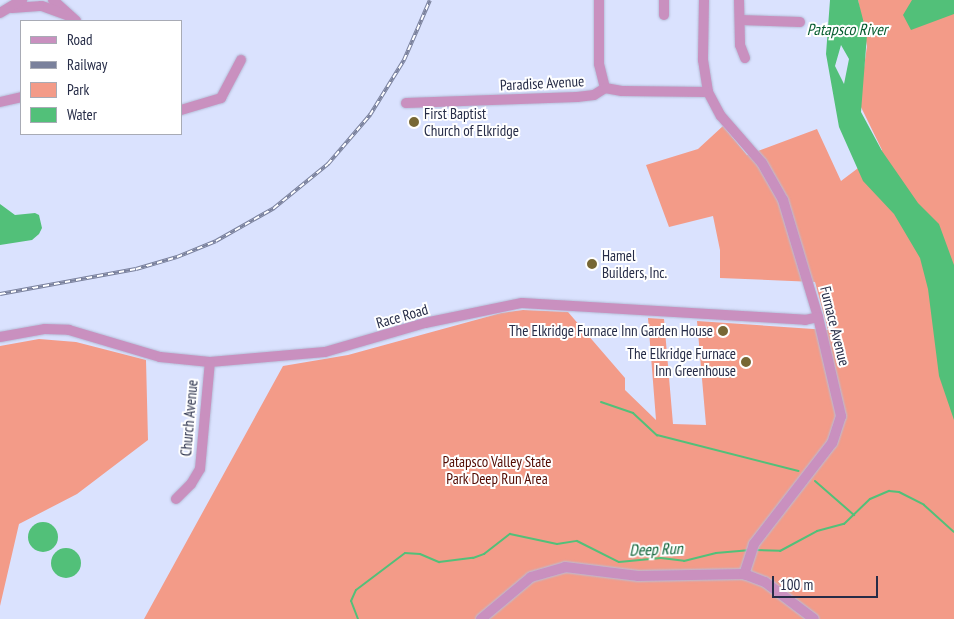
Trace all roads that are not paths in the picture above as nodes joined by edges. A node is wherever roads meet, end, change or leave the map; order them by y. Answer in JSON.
{"nodes":[{"id":1,"x":22,"y":0,"type":"edge"},
{"id":2,"x":53,"y":0,"type":"edge"},
{"id":3,"x":599,"y":0,"type":"edge"},
{"id":4,"x":664,"y":0,"type":"edge"},
{"id":5,"x":704,"y":0,"type":"edge"},
{"id":6,"x":740,"y":0,"type":"edge"},
{"id":7,"x":40,"y":3,"type":"edge"},
{"id":8,"x":12,"y":8,"type":"junction"},
{"id":9,"x":0,"y":13,"type":"edge"},
{"id":10,"x":664,"y":15,"type":"dead end"},
{"id":11,"x":72,"y":18,"type":"edge"},
{"id":12,"x":740,"y":20,"type":"junction"},
{"id":13,"x":800,"y":22,"type":"dead end"},
{"id":14,"x":745,"y":58,"type":"dead end"},
{"id":15,"x":241,"y":60,"type":"dead end"},
{"id":16,"x":605,"y":88,"type":"junction"},
{"id":17,"x":708,"y":92,"type":"junction"},
{"id":18,"x":20,"y":97,"type":"edge"},
{"id":19,"x":0,"y":102,"type":"edge"},
{"id":20,"x":406,"y":103,"type":"dead end"},
{"id":21,"x":182,"y":110,"type":"edge"},
{"id":22,"x":818,"y":317,"type":"junction"},
{"id":23,"x":0,"y":336,"type":"edge"},
{"id":24,"x":210,"y":362,"type":"junction"},
{"id":25,"x":176,"y":499,"type":"dead end"},
{"id":26,"x":744,"y":574,"type":"junction"},
{"id":27,"x":481,"y":619,"type":"edge"},
{"id":28,"x":814,"y":619,"type":"edge"}],
"edges":[{"from":1,"to":8,"type":"street"},
{"from":2,"to":11,"type":"street"},
{"from":3,"to":16,"type":"street"},
{"from":4,"to":10,"type":"street"},
{"from":5,"to":17,"type":"street","name":"Furnace Avenue"},
{"from":6,"to":12,"type":"street"},
{"from":7,"to":8,"type":"street"},
{"from":7,"to":11,"type":"street"},
{"from":8,"to":9,"type":"street"},
{"from":12,"to":13,"type":"street"},
{"from":12,"to":14,"type":"street"},
{"from":15,"to":21,"type":"street"},
{"from":16,"to":17,"type":"street","name":"Paradise Avenue"},
{"from":16,"to":20,"type":"street","name":"Paradise Avenue"},
{"from":17,"to":22,"type":"street","name":"Furnace Avenue"},
{"from":18,"to":19,"type":"street"},
{"from":22,"to":24,"type":"street","name":"Race Road"},
{"from":22,"to":26,"type":"street","name":"Furnace Avenue"},
{"from":23,"to":24,"type":"street","name":"Race Road"},
{"from":24,"to":25,"type":"street","name":"Church Avenue"},
{"from":26,"to":27,"type":"street"},
{"from":26,"to":28,"type":"street"}]}
